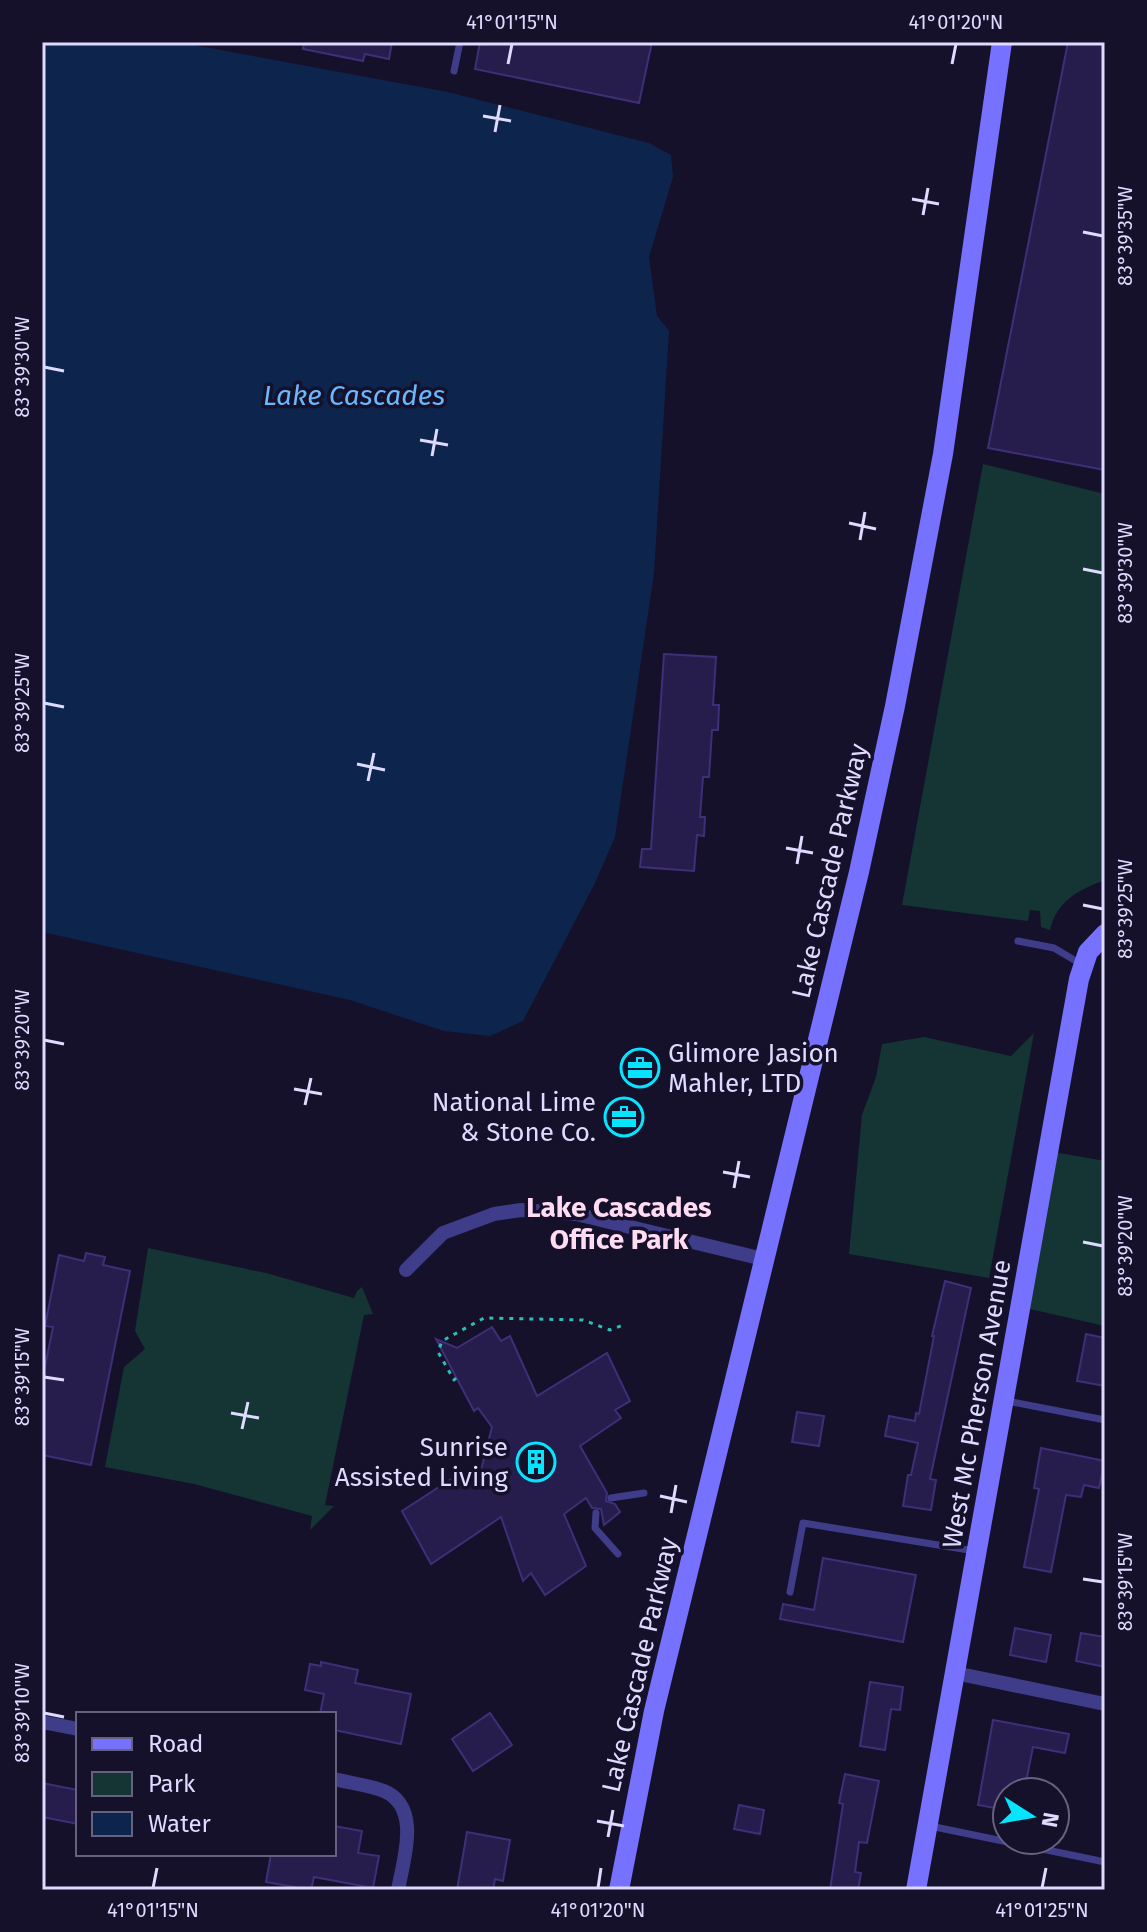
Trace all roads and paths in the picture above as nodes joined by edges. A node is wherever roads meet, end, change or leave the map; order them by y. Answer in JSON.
{"nodes":[{"id":1,"x":460,"y":42,"type":"edge"},
{"id":2,"x":1002,"y":42,"type":"edge"},
{"id":3,"x":454,"y":71,"type":"dead end"},
{"id":4,"x":1105,"y":934,"type":"edge"},
{"id":5,"x":1018,"y":941,"type":"dead end"},
{"id":6,"x":1083,"y":965,"type":"junction"},
{"id":7,"x":763,"y":1259,"type":"junction"},
{"id":8,"x":406,"y":1270,"type":"dead end"},
{"id":9,"x":626,"y":1324,"type":"dead end"},
{"id":10,"x":456,"y":1378,"type":"dead end"},
{"id":11,"x":1005,"y":1400,"type":"junction"},
{"id":12,"x":1105,"y":1420,"type":"edge"},
{"id":13,"x":644,"y":1493,"type":"dead end"},
{"id":14,"x":611,"y":1498,"type":"dead end"},
{"id":15,"x":596,"y":1513,"type":"dead end"},
{"id":16,"x":977,"y":1551,"type":"junction"},
{"id":17,"x":618,"y":1554,"type":"dead end"},
{"id":18,"x":790,"y":1592,"type":"dead end"},
{"id":19,"x":955,"y":1673,"type":"junction"},
{"id":20,"x":1105,"y":1704,"type":"edge"},
{"id":21,"x":42,"y":1722,"type":"edge"},
{"id":22,"x":76,"y":1729,"type":"edge"},
{"id":23,"x":336,"y":1779,"type":"edge"},
{"id":24,"x":928,"y":1826,"type":"junction"},
{"id":25,"x":1105,"y":1862,"type":"edge"},
{"id":26,"x":398,"y":1890,"type":"edge"},
{"id":27,"x":619,"y":1890,"type":"edge"},
{"id":28,"x":916,"y":1890,"type":"edge"}],
"edges":[{"from":1,"to":3,"type":"lane"},
{"from":2,"to":7,"type":"street","name":"Lake Cascade Parkway"},
{"from":4,"to":6,"type":"street","name":"West Mc Pherson Avenue"},
{"from":5,"to":6,"type":"lane"},
{"from":6,"to":11,"type":"street","name":"West Mc Pherson Avenue"},
{"from":7,"to":8,"type":"street"},
{"from":7,"to":27,"type":"street","name":"Lake Cascade Parkway"},
{"from":9,"to":10,"type":"path"},
{"from":11,"to":12,"type":"lane"},
{"from":11,"to":16,"type":"street","name":"West Mc Pherson Avenue"},
{"from":13,"to":14,"type":"lane"},
{"from":15,"to":17,"type":"lane"},
{"from":16,"to":18,"type":"lane"},
{"from":16,"to":19,"type":"street","name":"West Mc Pherson Avenue"},
{"from":19,"to":20,"type":"street"},
{"from":19,"to":24,"type":"street","name":"West Mc Pherson Avenue"},
{"from":21,"to":22,"type":"street"},
{"from":23,"to":26,"type":"street"},
{"from":24,"to":25,"type":"lane"},
{"from":24,"to":28,"type":"street","name":"West Mc Pherson Avenue"}]}
